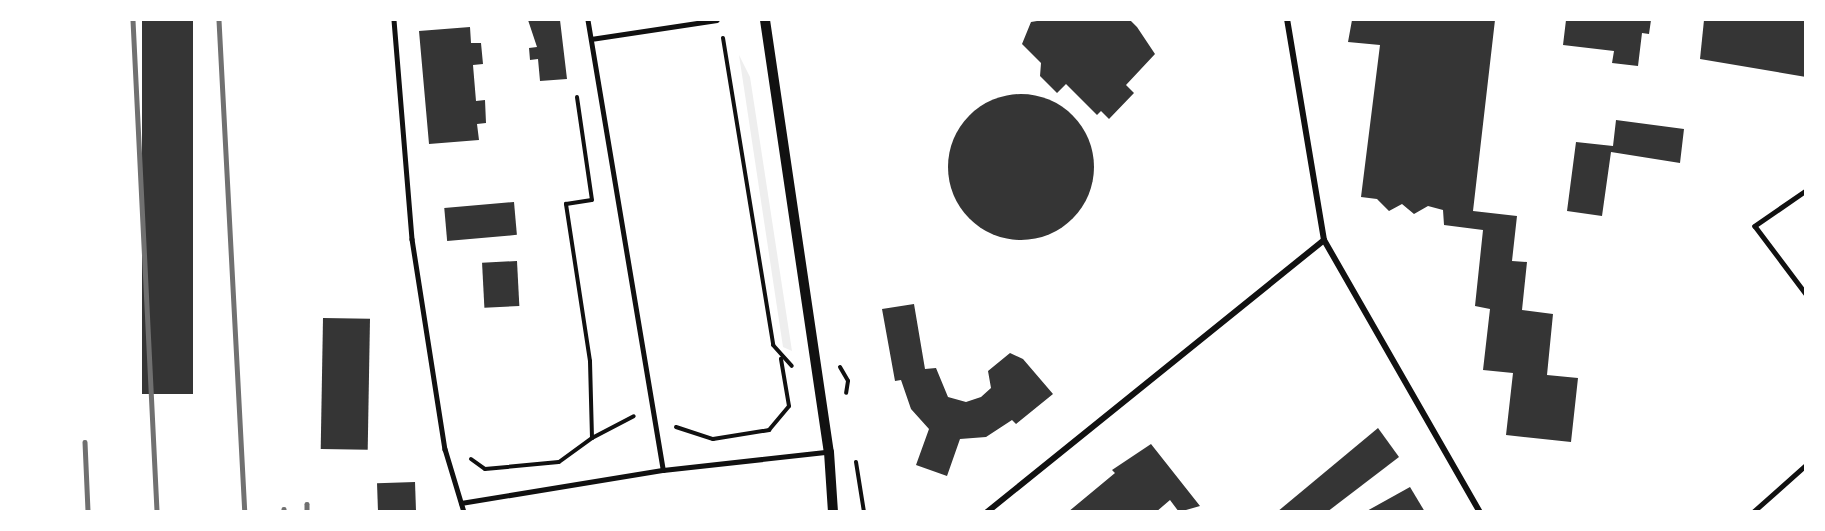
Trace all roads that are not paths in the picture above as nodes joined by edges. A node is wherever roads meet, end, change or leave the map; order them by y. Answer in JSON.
{"nodes":[{"id":1,"x":394,"y":20,"type":"edge"},
{"id":2,"x":588,"y":20,"type":"edge"},
{"id":3,"x":717,"y":20,"type":"edge"},
{"id":4,"x":765,"y":20,"type":"edge"},
{"id":5,"x":1287,"y":20,"type":"edge"},
{"id":6,"x":591,"y":39,"type":"junction"},
{"id":7,"x":1806,"y":190,"type":"edge"},
{"id":8,"x":1324,"y":240,"type":"junction"},
{"id":9,"x":1806,"y":294,"type":"edge"},
{"id":10,"x":830,"y":452,"type":"junction"},
{"id":11,"x":1806,"y":465,"type":"edge"},
{"id":12,"x":663,"y":470,"type":"junction"},
{"id":13,"x":461,"y":502,"type":"junction"},
{"id":14,"x":464,"y":512,"type":"edge"},
{"id":15,"x":834,"y":512,"type":"edge"},
{"id":16,"x":987,"y":512,"type":"edge"},
{"id":17,"x":1480,"y":512,"type":"edge"},
{"id":18,"x":1753,"y":512,"type":"edge"}],
"edges":[{"from":1,"to":13,"type":"lane"},
{"from":2,"to":6,"type":"lane"},
{"from":3,"to":6,"type":"lane"},
{"from":4,"to":10,"type":"street"},
{"from":5,"to":8,"type":"street"},
{"from":6,"to":12,"type":"lane"},
{"from":7,"to":9,"type":"lane"},
{"from":8,"to":16,"type":"street"},
{"from":8,"to":17,"type":"street"},
{"from":10,"to":12,"type":"lane"},
{"from":10,"to":15,"type":"street"},
{"from":11,"to":18,"type":"lane"},
{"from":12,"to":13,"type":"lane"},
{"from":13,"to":14,"type":"lane"}]}
